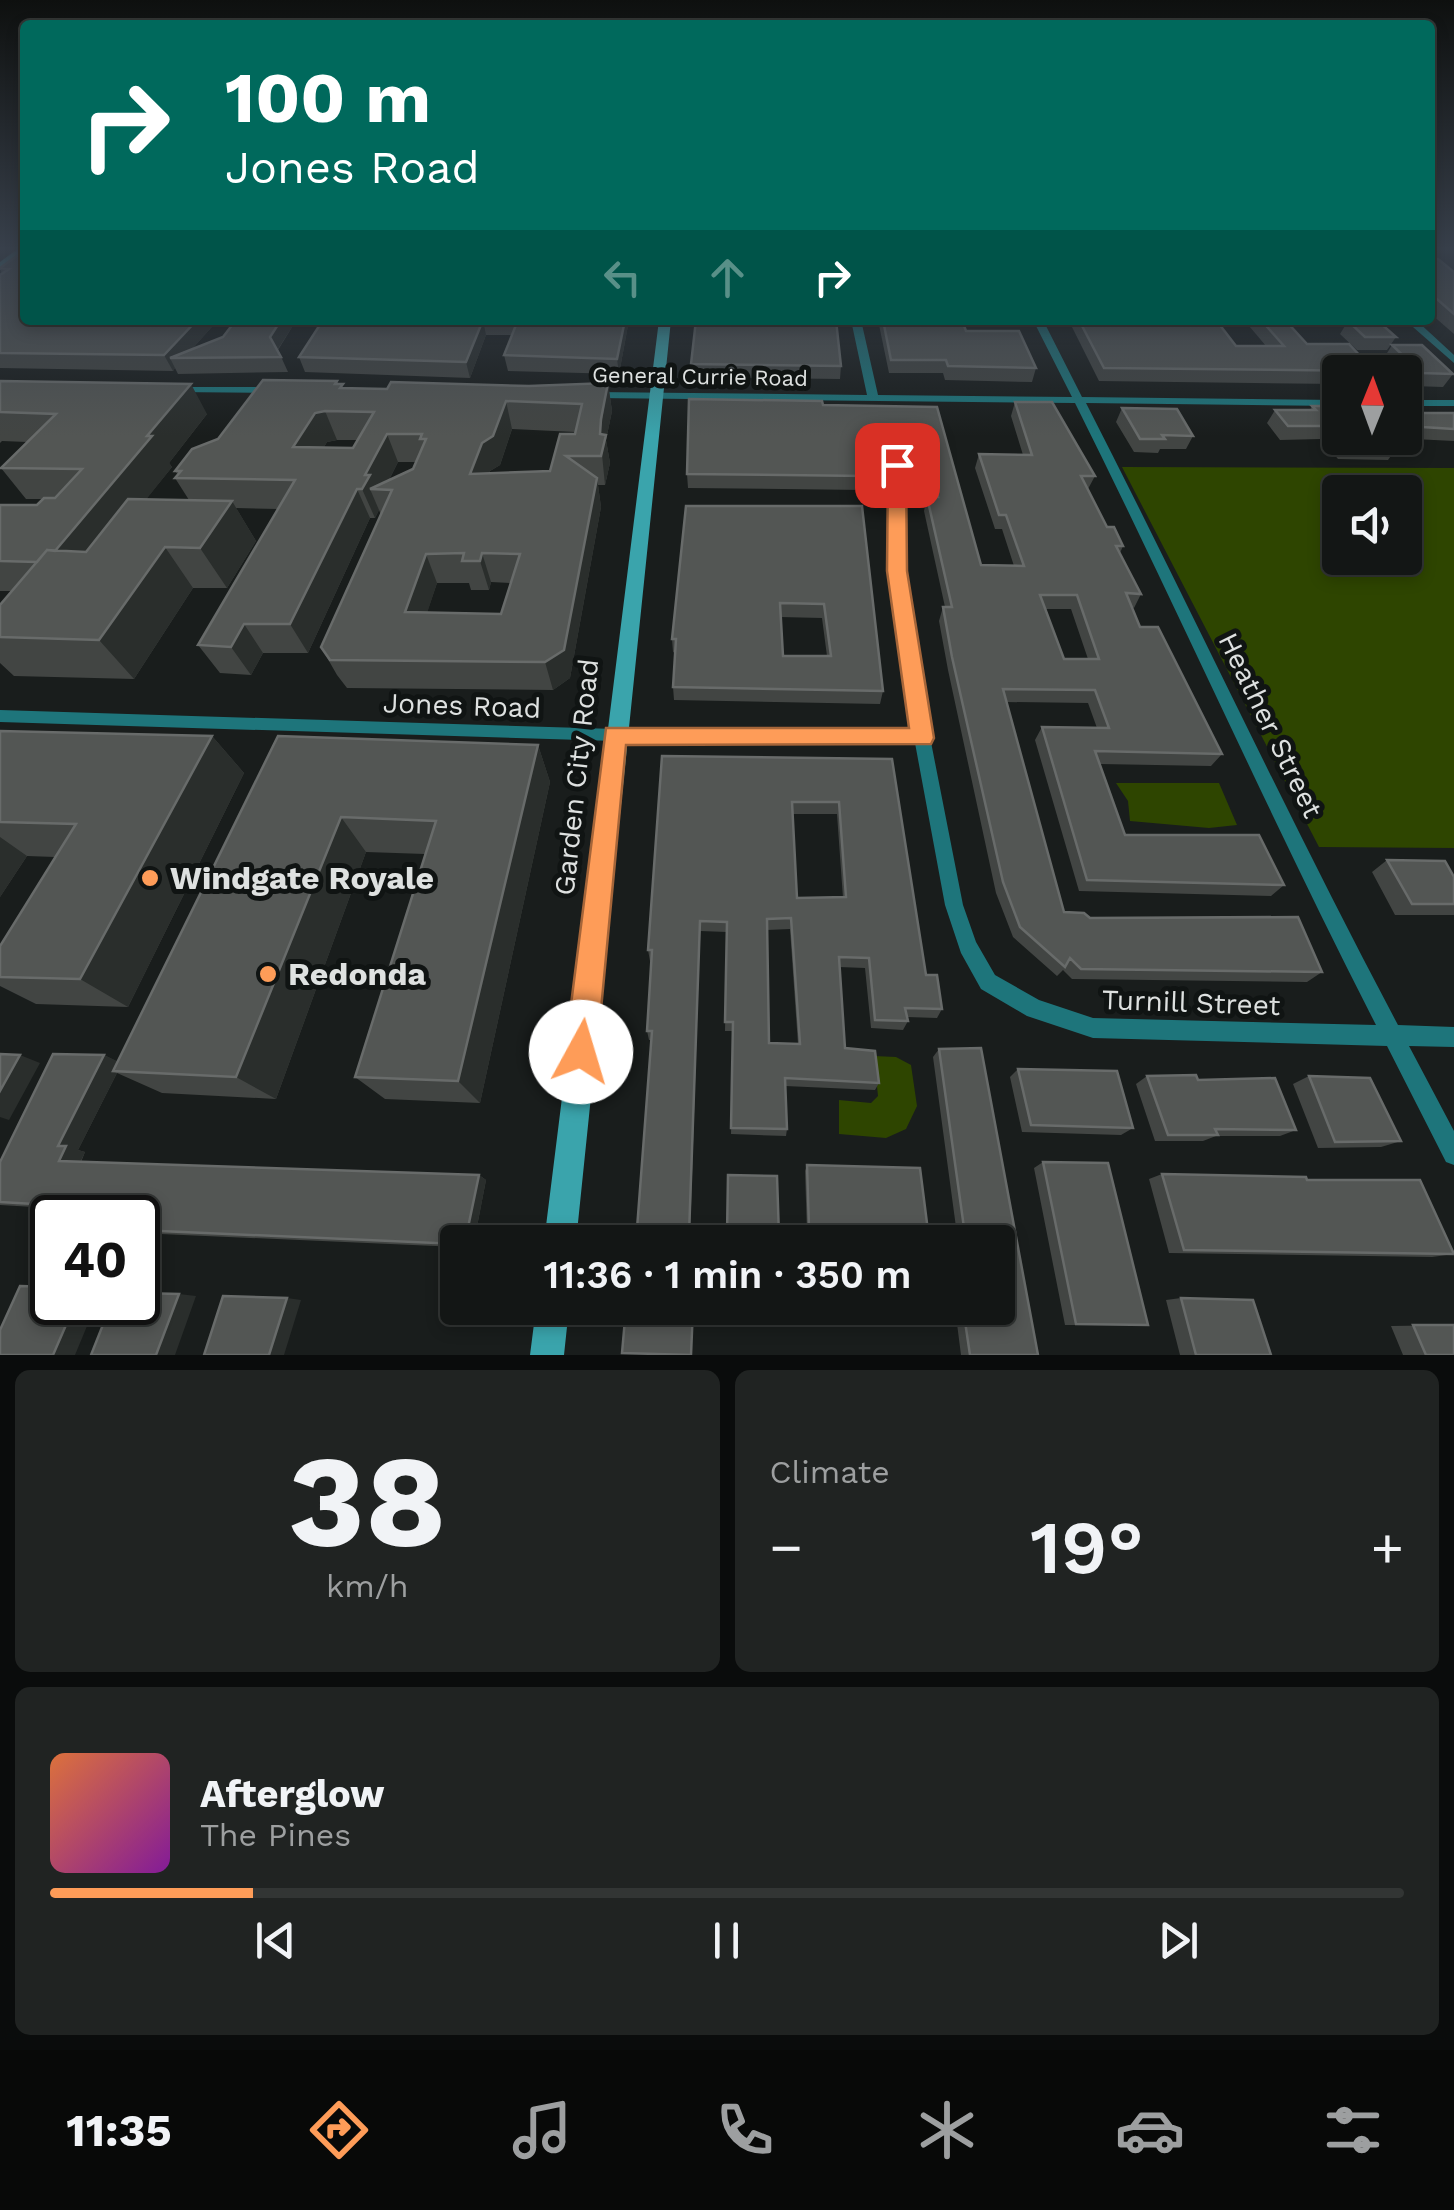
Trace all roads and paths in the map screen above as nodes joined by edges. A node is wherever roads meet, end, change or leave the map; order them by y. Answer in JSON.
{"nodes":[{"id":1,"x":664,"y":325,"type":"edge"},
{"id":2,"x":857,"y":325,"type":"edge"},
{"id":3,"x":1041,"y":325,"type":"edge"},
{"id":4,"x":1416,"y":325,"type":"edge"},
{"id":5,"x":1454,"y":360,"type":"edge"},
{"id":6,"x":157,"y":388,"type":"edge"},
{"id":7,"x":290,"y":390,"type":"edge"},
{"id":8,"x":580,"y":395,"type":"edge"},
{"id":9,"x":656,"y":396,"type":"junction"},
{"id":10,"x":873,"y":398,"type":"junction"},
{"id":11,"x":1078,"y":398,"type":"junction"},
{"id":12,"x":1315,"y":402,"type":"junction"},
{"id":13,"x":1322,"y":402,"type":"edge"},
{"id":14,"x":1422,"y":402,"type":"edge"},
{"id":15,"x":1454,"y":403,"type":"edge"},
{"id":16,"x":1322,"y":411,"type":"edge"},
{"id":17,"x":897,"y":465,"type":"dead end"},
{"id":18,"x":0,"y":716,"type":"edge"},
{"id":19,"x":615,"y":735,"type":"junction"},
{"id":20,"x":922,"y":738,"type":"junction"},
{"id":21,"x":1392,"y":1035,"type":"junction"},
{"id":22,"x":1454,"y":1037,"type":"edge"},
{"id":23,"x":1454,"y":1154,"type":"edge"},
{"id":24,"x":562,"y":1225,"type":"edge"},
{"id":25,"x":551,"y":1325,"type":"edge"},
{"id":26,"x":548,"y":1355,"type":"edge"}],
"edges":[{"from":1,"to":9,"type":"street","name":"Garden City Road"},
{"from":2,"to":10,"type":"street"},
{"from":3,"to":11,"type":"street","name":"Heather Street"},
{"from":4,"to":5,"type":"street"},
{"from":6,"to":7,"type":"street"},
{"from":8,"to":9,"type":"street","name":"General Currie Road"},
{"from":9,"to":10,"type":"street","name":"General Currie Road"},
{"from":9,"to":19,"type":"street","name":"Garden City Road"},
{"from":10,"to":11,"type":"street","name":"General Currie Road"},
{"from":11,"to":12,"type":"street","name":"General Currie Road"},
{"from":11,"to":21,"type":"street","name":"Heather Street"},
{"from":12,"to":13,"type":"street","name":"General Currie Road"},
{"from":12,"to":16,"type":"street"},
{"from":14,"to":15,"type":"street"},
{"from":17,"to":20,"type":"street","name":"Turnill Street"},
{"from":18,"to":19,"type":"street","name":"Jones Road"},
{"from":19,"to":20,"type":"street","name":"Jones Road"},
{"from":19,"to":24,"type":"street","name":"Garden City Road"},
{"from":20,"to":21,"type":"street","name":"Turnill Street"},
{"from":21,"to":22,"type":"street","name":"Turnill Street"},
{"from":21,"to":23,"type":"street","name":"Heather Street"},
{"from":25,"to":26,"type":"street"}]}
